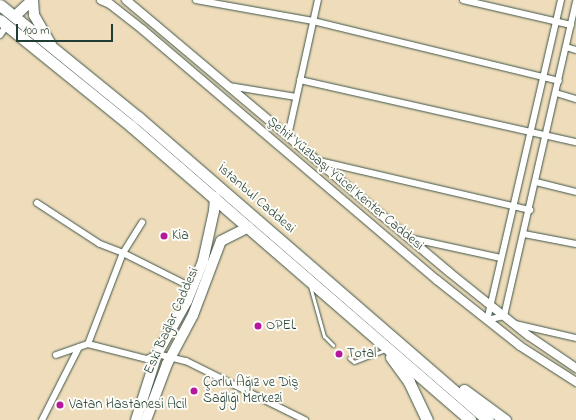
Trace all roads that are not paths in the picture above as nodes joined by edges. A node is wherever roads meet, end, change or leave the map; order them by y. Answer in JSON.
{"nodes":[{"id":1,"x":32,"y":0,"type":"edge"},
{"id":2,"x":101,"y":0,"type":"edge"},
{"id":3,"x":126,"y":0,"type":"edge"},
{"id":4,"x":196,"y":0,"type":"edge"},
{"id":5,"x":318,"y":0,"type":"edge"},
{"id":6,"x":463,"y":0,"type":"edge"},
{"id":7,"x":562,"y":0,"type":"edge"},
{"id":8,"x":576,"y":2,"type":"edge"},
{"id":9,"x":0,"y":5,"type":"edge"},
{"id":10,"x":15,"y":16,"type":"junction"},
{"id":11,"x":313,"y":21,"type":"junction"},
{"id":12,"x":4,"y":22,"type":"edge"},
{"id":13,"x":556,"y":22,"type":"junction"},
{"id":14,"x":571,"y":25,"type":"junction"},
{"id":15,"x":0,"y":35,"type":"edge"},
{"id":16,"x":50,"y":45,"type":"junction"},
{"id":17,"x":566,"y":47,"type":"junction"},
{"id":18,"x":576,"y":50,"type":"edge"},
{"id":19,"x":543,"y":76,"type":"junction"},
{"id":20,"x":300,"y":80,"type":"junction"},
{"id":21,"x":559,"y":81,"type":"junction"},
{"id":22,"x":229,"y":86,"type":"junction"},
{"id":23,"x":556,"y":93,"type":"junction"},
{"id":24,"x":296,"y":97,"type":"junction"},
{"id":25,"x":576,"y":99,"type":"edge"},
{"id":26,"x":530,"y":132,"type":"junction"},
{"id":27,"x":547,"y":135,"type":"junction"},
{"id":28,"x":288,"y":136,"type":"junction"},
{"id":29,"x":576,"y":142,"type":"edge"},
{"id":30,"x":318,"y":162,"type":"junction"},
{"id":31,"x":536,"y":182,"type":"junction"},
{"id":32,"x":576,"y":192,"type":"edge"},
{"id":33,"x":215,"y":198,"type":"junction"},
{"id":34,"x":37,"y":203,"type":"dead end"},
{"id":35,"x":513,"y":206,"type":"junction"},
{"id":36,"x":530,"y":210,"type":"junction"},
{"id":37,"x":142,"y":222,"type":"dead end"},
{"id":38,"x":249,"y":227,"type":"junction"},
{"id":39,"x":524,"y":234,"type":"junction"},
{"id":40,"x":409,"y":238,"type":"junction"},
{"id":41,"x":576,"y":244,"type":"edge"},
{"id":42,"x":123,"y":253,"type":"junction"},
{"id":43,"x":500,"y":258,"type":"junction"},
{"id":44,"x":308,"y":278,"type":"junction"},
{"id":45,"x":193,"y":288,"type":"junction"},
{"id":46,"x":335,"y":302,"type":"junction"},
{"id":47,"x":490,"y":304,"type":"junction"},
{"id":48,"x":504,"y":316,"type":"junction"},
{"id":49,"x":487,"y":320,"type":"junction"},
{"id":50,"x":514,"y":324,"type":"junction"},
{"id":51,"x":576,"y":338,"type":"edge"},
{"id":52,"x":88,"y":344,"type":"junction"},
{"id":53,"x":333,"y":344,"type":"dead end"},
{"id":54,"x":79,"y":347,"type":"junction"},
{"id":55,"x":384,"y":350,"type":"junction"},
{"id":56,"x":409,"y":351,"type":"junction"},
{"id":57,"x":157,"y":354,"type":"junction"},
{"id":58,"x":56,"y":355,"type":"dead end"},
{"id":59,"x":171,"y":358,"type":"junction"},
{"id":60,"x":349,"y":358,"type":"dead end"},
{"id":61,"x":576,"y":368,"type":"edge"},
{"id":62,"x":576,"y":382,"type":"edge"},
{"id":63,"x":42,"y":420,"type":"edge"},
{"id":64,"x":136,"y":420,"type":"edge"},
{"id":65,"x":146,"y":420,"type":"edge"},
{"id":66,"x":305,"y":420,"type":"edge"},
{"id":67,"x":426,"y":420,"type":"edge"},
{"id":68,"x":471,"y":420,"type":"edge"},
{"id":69,"x":488,"y":420,"type":"edge"},
{"id":70,"x":505,"y":420,"type":"edge"}],
"edges":[{"from":1,"to":10,"type":"main road"},
{"from":1,"to":16,"type":"main road"},
{"from":2,"to":49,"type":"street","name":"Şehit Yüzbaşı Yücel Kenter Caddesi"},
{"from":3,"to":22,"type":"street","name":"Şehit Yüzbaşı Yücel Kenter Caddesi"},
{"from":4,"to":11,"type":"street"},
{"from":5,"to":11,"type":"street"},
{"from":6,"to":13,"type":"street"},
{"from":7,"to":13,"type":"street"},
{"from":8,"to":14,"type":"street"},
{"from":9,"to":10,"type":"highway","name":"İstanbul Caddesi"},
{"from":10,"to":12,"type":"highway"},
{"from":10,"to":16,"type":"highway","name":"İstanbul Caddesi"},
{"from":11,"to":19,"type":"street"},
{"from":11,"to":20,"type":"street"},
{"from":12,"to":15,"type":"street"},
{"from":12,"to":33,"type":"highway","name":"İstanbul Caddesi"},
{"from":13,"to":14,"type":"street"},
{"from":13,"to":19,"type":"street"},
{"from":14,"to":17,"type":"street"},
{"from":16,"to":56,"type":"highway","name":"İstanbul Caddesi"},
{"from":17,"to":18,"type":"street"},
{"from":17,"to":21,"type":"street"},
{"from":19,"to":21,"type":"street"},
{"from":19,"to":26,"type":"street"},
{"from":20,"to":24,"type":"street"},
{"from":20,"to":26,"type":"street"},
{"from":21,"to":23,"type":"street"},
{"from":22,"to":24,"type":"street"},
{"from":22,"to":28,"type":"street","name":"Şehit Yüzbaşı Yücel Kenter Caddesi"},
{"from":23,"to":25,"type":"street"},
{"from":23,"to":27,"type":"street"},
{"from":24,"to":28,"type":"street"},
{"from":26,"to":27,"type":"street"},
{"from":26,"to":35,"type":"street"},
{"from":27,"to":29,"type":"street"},
{"from":27,"to":31,"type":"street"},
{"from":28,"to":30,"type":"street","name":"Şehit Yüzbaşı Yücel Kenter Caddesi"},
{"from":30,"to":35,"type":"street"},
{"from":30,"to":40,"type":"street","name":"Şehit Yüzbaşı Yücel Kenter Caddesi"},
{"from":31,"to":32,"type":"street"},
{"from":31,"to":36,"type":"street"},
{"from":33,"to":38,"type":"highway","name":"İstanbul Caddesi"},
{"from":33,"to":45,"type":"main road","name":"Eski Bağlar Caddesi"},
{"from":34,"to":42,"type":"street"},
{"from":35,"to":36,"type":"street"},
{"from":35,"to":43,"type":"street"},
{"from":36,"to":39,"type":"street"},
{"from":37,"to":42,"type":"street"},
{"from":38,"to":44,"type":"highway","name":"İstanbul Caddesi"},
{"from":38,"to":59,"type":"main road","name":"Eski Bağlar Caddesi"},
{"from":39,"to":41,"type":"street"},
{"from":39,"to":48,"type":"street"},
{"from":40,"to":43,"type":"street"},
{"from":40,"to":47,"type":"street","name":"Şehit Yüzbaşı Yücel Kenter Caddesi"},
{"from":42,"to":45,"type":"street"},
{"from":42,"to":52,"type":"street"},
{"from":43,"to":47,"type":"street"},
{"from":44,"to":46,"type":"highway","name":"İstanbul Caddesi"},
{"from":44,"to":53,"type":"lane"},
{"from":45,"to":57,"type":"main road","name":"Eski Bağlar Caddesi"},
{"from":46,"to":55,"type":"highway"},
{"from":46,"to":68,"type":"highway","name":"İstanbul Caddesi"},
{"from":47,"to":48,"type":"street","name":"Şehit Yüzbaşı Yücel Kenter Caddesi"},
{"from":47,"to":49,"type":"street"},
{"from":48,"to":49,"type":"street"},
{"from":48,"to":50,"type":"street","name":"Şehit Yüzbaşı Yücel Kenter Caddesi"},
{"from":49,"to":62,"type":"street","name":"Şehit Yüzbaşı Yücel Kenter Caddesi"},
{"from":50,"to":51,"type":"street"},
{"from":50,"to":61,"type":"street","name":"Şehit Yüzbaşı Yücel Kenter Caddesi"},
{"from":52,"to":54,"type":"street"},
{"from":52,"to":57,"type":"street"},
{"from":54,"to":58,"type":"street"},
{"from":54,"to":63,"type":"street"},
{"from":55,"to":60,"type":"lane"},
{"from":55,"to":67,"type":"highway"},
{"from":56,"to":69,"type":"highway","name":"İstanbul Caddesi"},
{"from":56,"to":70,"type":"highway"},
{"from":57,"to":59,"type":"street"},
{"from":57,"to":64,"type":"main road","name":"Eski Bağlar Caddesi"},
{"from":59,"to":65,"type":"main road","name":"Eski Bağlar Caddesi"},
{"from":59,"to":66,"type":"street"}]}
